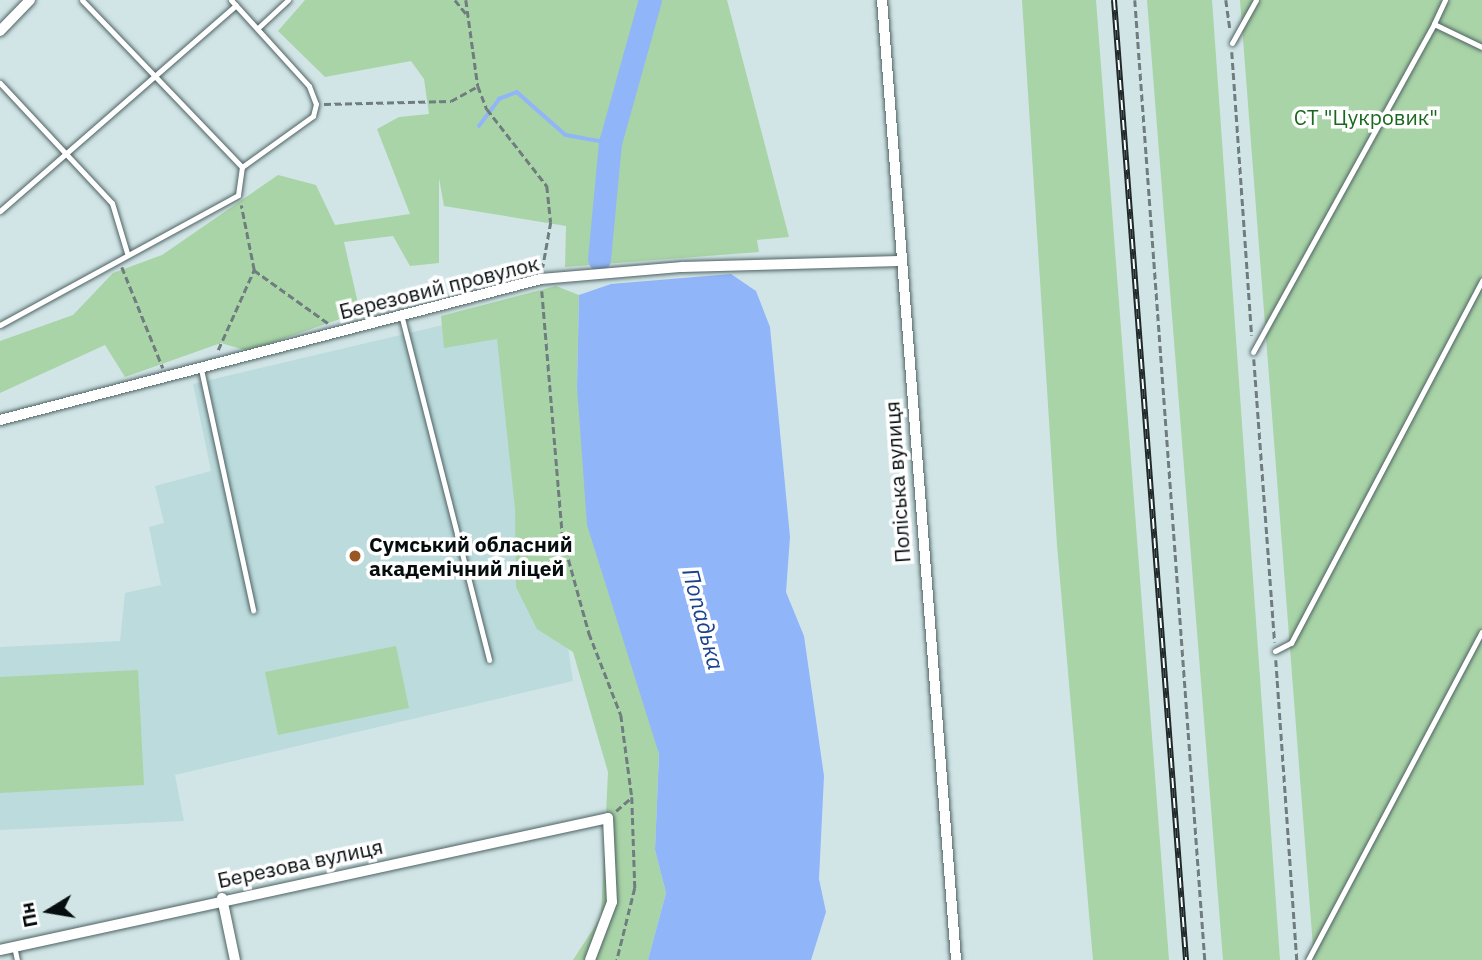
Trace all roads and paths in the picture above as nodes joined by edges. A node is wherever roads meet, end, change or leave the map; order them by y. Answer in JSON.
{"nodes":[{"id":1,"x":30,"y":0,"type":"edge"},
{"id":2,"x":82,"y":0,"type":"edge"},
{"id":3,"x":231,"y":0,"type":"edge"},
{"id":4,"x":288,"y":0,"type":"edge"},
{"id":5,"x":455,"y":0,"type":"edge"},
{"id":6,"x":467,"y":0,"type":"edge"},
{"id":7,"x":882,"y":0,"type":"edge"},
{"id":8,"x":1135,"y":0,"type":"edge"},
{"id":9,"x":1226,"y":0,"type":"edge"},
{"id":10,"x":1256,"y":0,"type":"edge"},
{"id":11,"x":1445,"y":0,"type":"edge"},
{"id":12,"x":236,"y":5,"type":"junction"},
{"id":13,"x":467,"y":15,"type":"junction"},
{"id":14,"x":1434,"y":24,"type":"junction"},
{"id":15,"x":259,"y":27,"type":"junction"},
{"id":16,"x":0,"y":31,"type":"edge"},
{"id":17,"x":1232,"y":43,"type":"junction"},
{"id":18,"x":1482,"y":47,"type":"edge"},
{"id":19,"x":154,"y":75,"type":"junction"},
{"id":20,"x":0,"y":83,"type":"edge"},
{"id":21,"x":478,"y":86,"type":"junction"},
{"id":22,"x":316,"y":104,"type":"junction"},
{"id":23,"x":67,"y":155,"type":"junction"},
{"id":24,"x":242,"y":167,"type":"junction"},
{"id":25,"x":239,"y":195,"type":"junction"},
{"id":26,"x":0,"y":211,"type":"edge"},
{"id":27,"x":127,"y":253,"type":"junction"},
{"id":28,"x":899,"y":261,"type":"junction"},
{"id":29,"x":123,"y":269,"type":"dead end"},
{"id":30,"x":254,"y":270,"type":"junction"},
{"id":31,"x":541,"y":279,"type":"junction"},
{"id":32,"x":1482,"y":280,"type":"edge"},
{"id":33,"x":401,"y":313,"type":"junction"},
{"id":34,"x":0,"y":325,"type":"edge"},
{"id":35,"x":338,"y":331,"type":"junction"},
{"id":36,"x":1254,"y":352,"type":"joint"},
{"id":37,"x":206,"y":367,"type":"junction"},
{"id":38,"x":167,"y":377,"type":"junction"},
{"id":39,"x":0,"y":420,"type":"edge"},
{"id":40,"x":253,"y":610,"type":"dead end"},
{"id":41,"x":1482,"y":632,"type":"edge"},
{"id":42,"x":1275,"y":651,"type":"dead end"},
{"id":43,"x":489,"y":660,"type":"dead end"},
{"id":44,"x":632,"y":797,"type":"junction"},
{"id":45,"x":608,"y":818,"type":"junction"},
{"id":46,"x":222,"y":898,"type":"junction"},
{"id":47,"x":14,"y":946,"type":"junction"},
{"id":48,"x":0,"y":950,"type":"edge"},
{"id":49,"x":17,"y":960,"type":"edge"},
{"id":50,"x":234,"y":960,"type":"edge"},
{"id":51,"x":590,"y":960,"type":"edge"},
{"id":52,"x":617,"y":960,"type":"edge"},
{"id":53,"x":956,"y":960,"type":"edge"},
{"id":54,"x":1205,"y":960,"type":"edge"},
{"id":55,"x":1308,"y":960,"type":"edge"}],
"edges":[{"from":1,"to":16,"type":"street"},
{"from":2,"to":19,"type":"lane"},
{"from":3,"to":12,"type":"lane"},
{"from":4,"to":15,"type":"lane"},
{"from":5,"to":13,"type":"path"},
{"from":6,"to":13,"type":"path"},
{"from":7,"to":28,"type":"street","name":"Поліська вулиця"},
{"from":8,"to":54,"type":"path"},
{"from":9,"to":17,"type":"path"},
{"from":10,"to":17,"type":"lane"},
{"from":11,"to":14,"type":"lane"},
{"from":12,"to":15,"type":"lane"},
{"from":12,"to":19,"type":"lane"},
{"from":13,"to":21,"type":"path"},
{"from":14,"to":18,"type":"lane"},
{"from":14,"to":36,"type":"lane"},
{"from":15,"to":22,"type":"lane"},
{"from":17,"to":36,"type":"path"},
{"from":19,"to":23,"type":"lane"},
{"from":19,"to":24,"type":"lane"},
{"from":20,"to":23,"type":"lane"},
{"from":21,"to":22,"type":"path"},
{"from":21,"to":31,"type":"path"},
{"from":22,"to":24,"type":"lane"},
{"from":23,"to":26,"type":"lane"},
{"from":23,"to":27,"type":"lane"},
{"from":24,"to":25,"type":"lane"},
{"from":25,"to":27,"type":"lane"},
{"from":25,"to":30,"type":"path"},
{"from":27,"to":34,"type":"lane"},
{"from":28,"to":31,"type":"street","name":"Березовий провулок"},
{"from":28,"to":53,"type":"street","name":"Поліська вулиця"},
{"from":29,"to":38,"type":"path"},
{"from":30,"to":35,"type":"path"},
{"from":30,"to":37,"type":"path"},
{"from":31,"to":33,"type":"street","name":"Березовий провулок"},
{"from":31,"to":44,"type":"path"},
{"from":32,"to":42,"type":"lane"},
{"from":33,"to":35,"type":"street","name":"Березовий провулок"},
{"from":33,"to":43,"type":"lane"},
{"from":35,"to":37,"type":"street","name":"Березовий провулок"},
{"from":37,"to":38,"type":"street","name":"Березовий провулок"},
{"from":37,"to":40,"type":"lane"},
{"from":38,"to":39,"type":"street","name":"Березовий провулок"},
{"from":41,"to":55,"type":"lane"},
{"from":44,"to":45,"type":"path"},
{"from":44,"to":52,"type":"path"},
{"from":45,"to":46,"type":"street","name":"Березова вулиця"},
{"from":45,"to":51,"type":"street"},
{"from":46,"to":47,"type":"street","name":"Березова вулиця"},
{"from":46,"to":50,"type":"street"},
{"from":47,"to":48,"type":"street","name":"Березова вулиця"},
{"from":47,"to":49,"type":"lane"}]}
